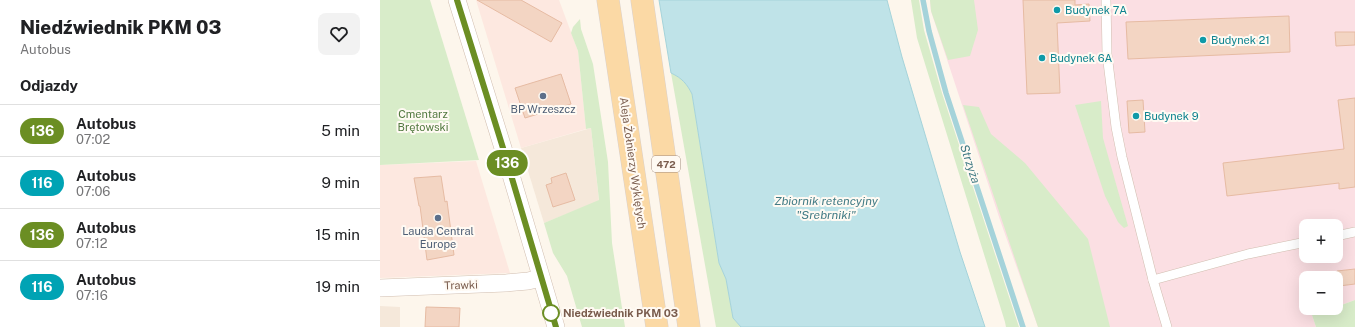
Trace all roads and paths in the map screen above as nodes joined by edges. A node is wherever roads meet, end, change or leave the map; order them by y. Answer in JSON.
{"nodes":[{"id":1,"x":458,"y":0,"type":"edge"},
{"id":2,"x":608,"y":0,"type":"edge"},
{"id":3,"x":642,"y":0,"type":"edge"},
{"id":4,"x":1106,"y":0,"type":"edge"},
{"id":5,"x":1355,"y":232,"type":"edge"},
{"id":6,"x":1343,"y":235,"type":"edge"},
{"id":7,"x":1299,"y":243,"type":"edge"},
{"id":8,"x":541,"y":278,"type":"junction"},
{"id":9,"x":1153,"y":280,"type":"junction"},
{"id":10,"x":380,"y":288,"type":"edge"},
{"id":11,"x":556,"y":327,"type":"edge"},
{"id":12,"x":657,"y":327,"type":"edge"},
{"id":13,"x":689,"y":327,"type":"edge"},
{"id":14,"x":1167,"y":327,"type":"edge"}],
"edges":[{"from":1,"to":8,"type":"street"},
{"from":2,"to":12,"type":"main road","name":"Aleja Żołnierzy Wyklętych"},
{"from":3,"to":13,"type":"main road","number":"472"},
{"from":4,"to":9,"type":"lane"},
{"from":5,"to":6,"type":"lane"},
{"from":7,"to":9,"type":"lane"},
{"from":8,"to":10,"type":"street","name":"Trawki"},
{"from":8,"to":11,"type":"street"},
{"from":9,"to":14,"type":"lane"}]}
